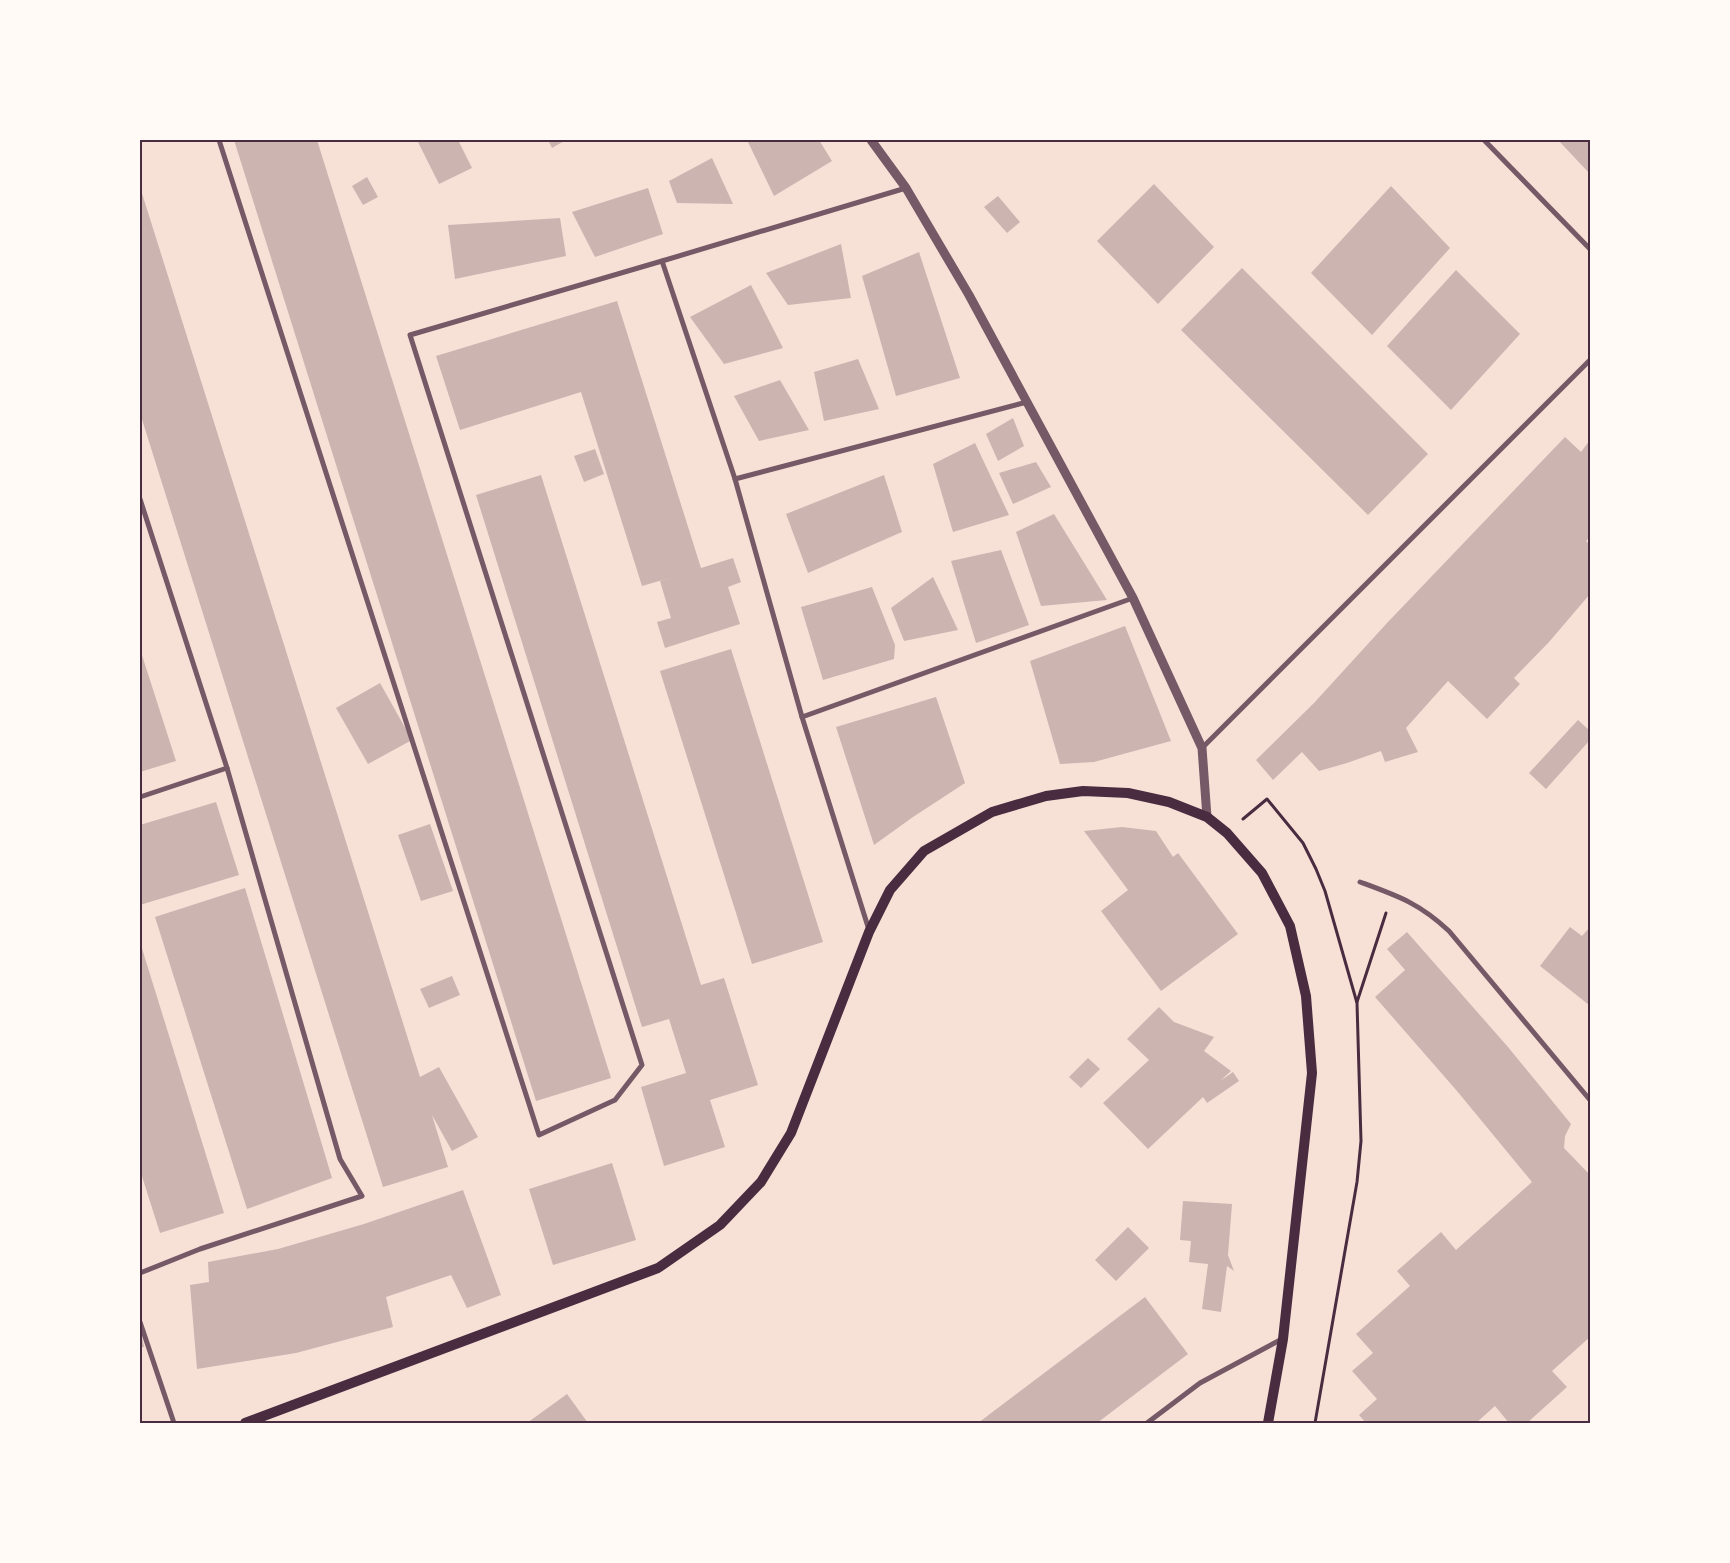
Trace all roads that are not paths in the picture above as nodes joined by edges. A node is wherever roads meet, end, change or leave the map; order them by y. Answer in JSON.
{"nodes":[{"id":1,"x":219,"y":140,"type":"edge"},
{"id":2,"x":871,"y":140,"type":"edge"},
{"id":3,"x":1484,"y":140,"type":"edge"},
{"id":4,"x":906,"y":188,"type":"junction"},
{"id":5,"x":1590,"y":249,"type":"edge"},
{"id":6,"x":662,"y":261,"type":"junction"},
{"id":7,"x":1590,"y":360,"type":"edge"},
{"id":8,"x":1027,"y":402,"type":"junction"},
{"id":9,"x":735,"y":479,"type":"junction"},
{"id":10,"x":140,"y":499,"type":"edge"},
{"id":11,"x":1133,"y":598,"type":"junction"},
{"id":12,"x":802,"y":717,"type":"junction"},
{"id":13,"x":1202,"y":748,"type":"junction"},
{"id":14,"x":227,"y":768,"type":"junction"},
{"id":15,"x":140,"y":797,"type":"edge"},
{"id":16,"x":1207,"y":817,"type":"junction"},
{"id":17,"x":1360,"y":882,"type":"dead end"},
{"id":18,"x":869,"y":932,"type":"junction"},
{"id":19,"x":1590,"y":1100,"type":"edge"},
{"id":20,"x":140,"y":1273,"type":"edge"},
{"id":21,"x":140,"y":1322,"type":"edge"},
{"id":22,"x":1282,"y":1339,"type":"junction"},
{"id":23,"x":174,"y":1423,"type":"edge"},
{"id":24,"x":245,"y":1423,"type":"edge"},
{"id":25,"x":1147,"y":1423,"type":"edge"},
{"id":26,"x":1268,"y":1423,"type":"edge"}],
"edges":[{"from":1,"to":6,"type":"street"},
{"from":2,"to":4,"type":"street"},
{"from":3,"to":5,"type":"street"},
{"from":4,"to":6,"type":"street"},
{"from":4,"to":8,"type":"street"},
{"from":6,"to":9,"type":"street"},
{"from":7,"to":13,"type":"street"},
{"from":8,"to":9,"type":"street"},
{"from":8,"to":11,"type":"street"},
{"from":9,"to":12,"type":"street"},
{"from":10,"to":14,"type":"street"},
{"from":11,"to":12,"type":"street"},
{"from":11,"to":13,"type":"street"},
{"from":12,"to":18,"type":"street"},
{"from":13,"to":16,"type":"street"},
{"from":14,"to":15,"type":"street"},
{"from":14,"to":20,"type":"street"},
{"from":16,"to":18,"type":"main road"},
{"from":16,"to":22,"type":"main road"},
{"from":17,"to":19,"type":"street"},
{"from":18,"to":24,"type":"main road"},
{"from":21,"to":23,"type":"street"},
{"from":22,"to":25,"type":"street"},
{"from":22,"to":26,"type":"main road"}]}
